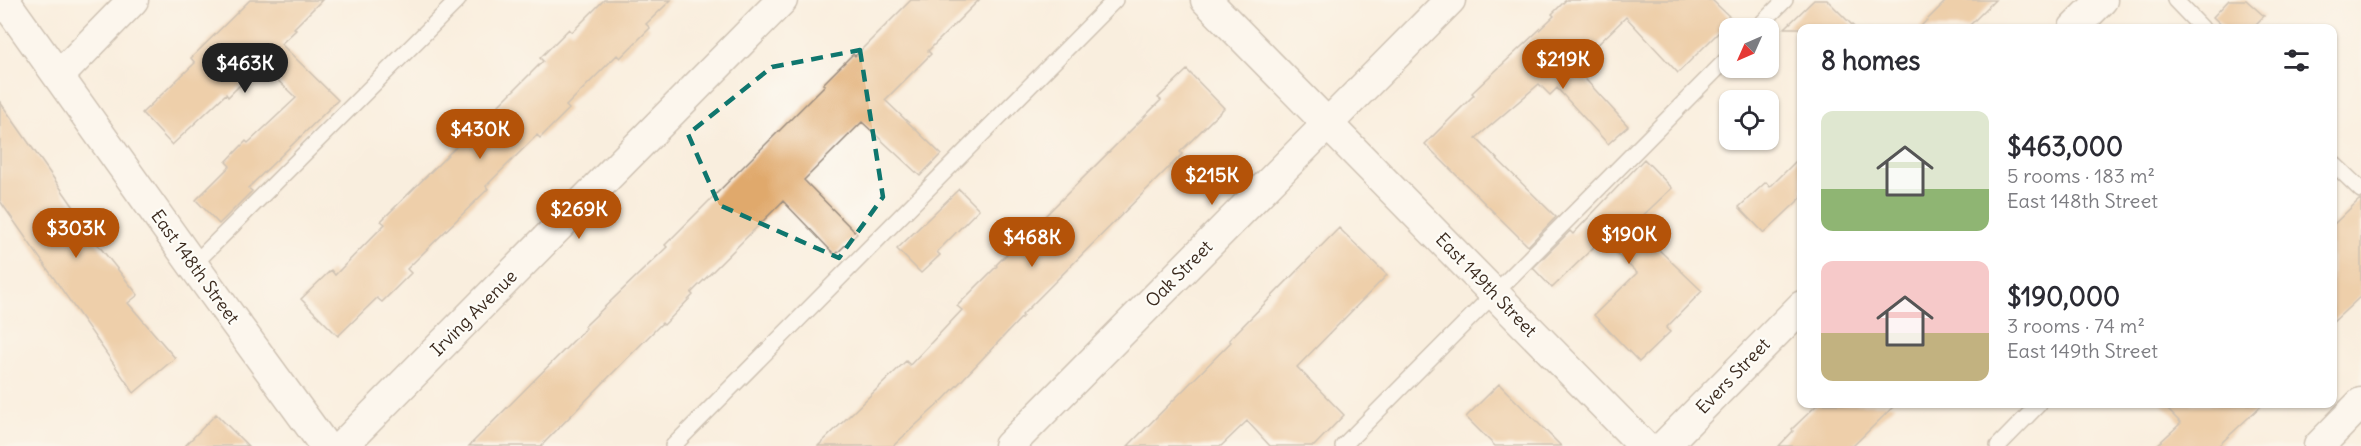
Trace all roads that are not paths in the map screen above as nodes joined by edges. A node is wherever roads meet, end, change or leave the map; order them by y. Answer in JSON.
{"nodes":[{"id":1,"x":4,"y":0,"type":"edge"},
{"id":2,"x":133,"y":0,"type":"edge"},
{"id":3,"x":458,"y":0,"type":"edge"},
{"id":4,"x":782,"y":0,"type":"edge"},
{"id":5,"x":1115,"y":0,"type":"edge"},
{"id":6,"x":1206,"y":0,"type":"edge"},
{"id":7,"x":1450,"y":0,"type":"edge"},
{"id":8,"x":1785,"y":0,"type":"edge"},
{"id":9,"x":2102,"y":0,"type":"edge"},
{"id":10,"x":2175,"y":0,"type":"edge"},
{"id":11,"x":1767,"y":18,"type":"edge"},
{"id":12,"x":2078,"y":24,"type":"edge"},
{"id":13,"x":2198,"y":24,"type":"edge"},
{"id":14,"x":1719,"y":67,"type":"edge"},
{"id":15,"x":59,"y":76,"type":"junction"},
{"id":16,"x":1328,"y":123,"type":"junction"},
{"id":17,"x":2337,"y":167,"type":"edge"},
{"id":18,"x":2361,"y":190,"type":"edge"},
{"id":19,"x":193,"y":265,"type":"junction"},
{"id":20,"x":1494,"y":292,"type":"junction"},
{"id":21,"x":1797,"y":311,"type":"edge"},
{"id":22,"x":2361,"y":404,"type":"edge"},
{"id":23,"x":2035,"y":408,"type":"edge"},
{"id":24,"x":325,"y":446,"type":"edge"},
{"id":25,"x":342,"y":446,"type":"edge"},
{"id":26,"x":673,"y":446,"type":"edge"},
{"id":27,"x":1009,"y":446,"type":"edge"},
{"id":28,"x":1343,"y":446,"type":"edge"},
{"id":29,"x":1644,"y":446,"type":"edge"},
{"id":30,"x":1664,"y":446,"type":"edge"},
{"id":31,"x":1998,"y":446,"type":"edge"},
{"id":32,"x":2319,"y":446,"type":"edge"}],
"edges":[{"from":1,"to":15,"type":"street","name":"East 148th Street"},
{"from":2,"to":15,"type":"street"},
{"from":3,"to":19,"type":"lane"},
{"from":4,"to":25,"type":"street","name":"Irving Avenue"},
{"from":5,"to":26,"type":"lane"},
{"from":6,"to":16,"type":"street","name":"East 149th Street"},
{"from":7,"to":16,"type":"street","name":"Oak Street"},
{"from":8,"to":11,"type":"lane"},
{"from":9,"to":12,"type":"street"},
{"from":10,"to":13,"type":"lane"},
{"from":14,"to":20,"type":"lane"},
{"from":15,"to":19,"type":"street","name":"East 148th Street"},
{"from":16,"to":20,"type":"street","name":"East 149th Street"},
{"from":16,"to":27,"type":"street","name":"Oak Street"},
{"from":17,"to":18,"type":"lane"},
{"from":19,"to":24,"type":"street","name":"East 148th Street"},
{"from":20,"to":28,"type":"lane"},
{"from":20,"to":29,"type":"street","name":"East 149th Street"},
{"from":21,"to":30,"type":"street","name":"Evers Street"},
{"from":22,"to":32,"type":"street"},
{"from":23,"to":31,"type":"lane"}]}
